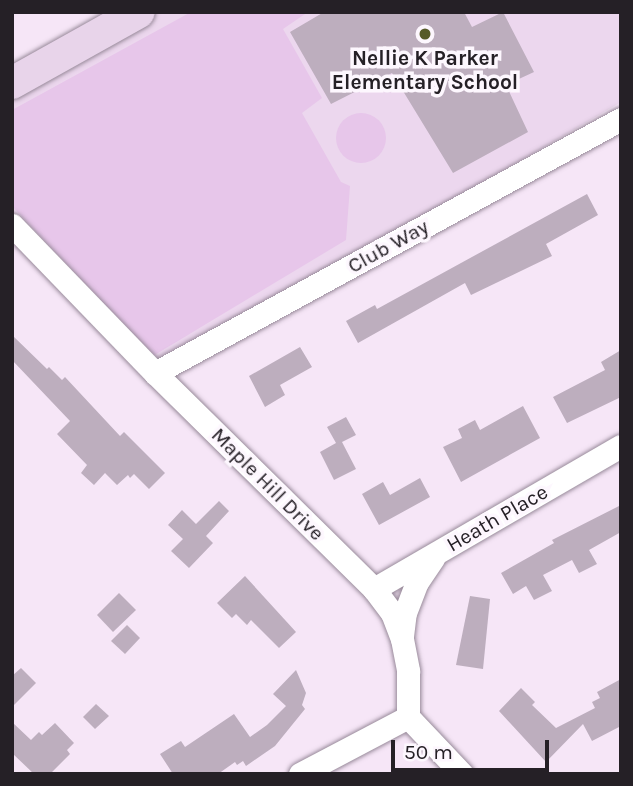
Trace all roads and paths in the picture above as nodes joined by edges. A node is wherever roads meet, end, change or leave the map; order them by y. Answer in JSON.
{"nodes":[{"id":1,"x":139,"y":12,"type":"edge"},
{"id":2,"x":12,"y":83,"type":"edge"},
{"id":3,"x":621,"y":119,"type":"edge"},
{"id":4,"x":12,"y":225,"type":"edge"},
{"id":5,"x":155,"y":373,"type":"junction"},
{"id":6,"x":621,"y":446,"type":"edge"},
{"id":7,"x":436,"y":553,"type":"junction"},
{"id":8,"x":374,"y":589,"type":"junction"},
{"id":9,"x":402,"y":639,"type":"junction"},
{"id":10,"x":408,"y":717,"type":"junction"},
{"id":11,"x":300,"y":774,"type":"edge"},
{"id":12,"x":462,"y":774,"type":"edge"}],
"edges":[{"from":1,"to":2,"type":"street"},
{"from":3,"to":5,"type":"street","name":"Club Way"},
{"from":4,"to":5,"type":"street","name":"Maple Hill Drive"},
{"from":5,"to":8,"type":"street","name":"Maple Hill Drive"},
{"from":6,"to":7,"type":"street","name":"Heath Place"},
{"from":7,"to":8,"type":"street","name":"Heath Place"},
{"from":7,"to":9,"type":"street"},
{"from":8,"to":9,"type":"street","name":"Maple Hill Drive"},
{"from":9,"to":10,"type":"street","name":"Maple Hill Drive"},
{"from":10,"to":11,"type":"street"},
{"from":10,"to":12,"type":"street"}]}
